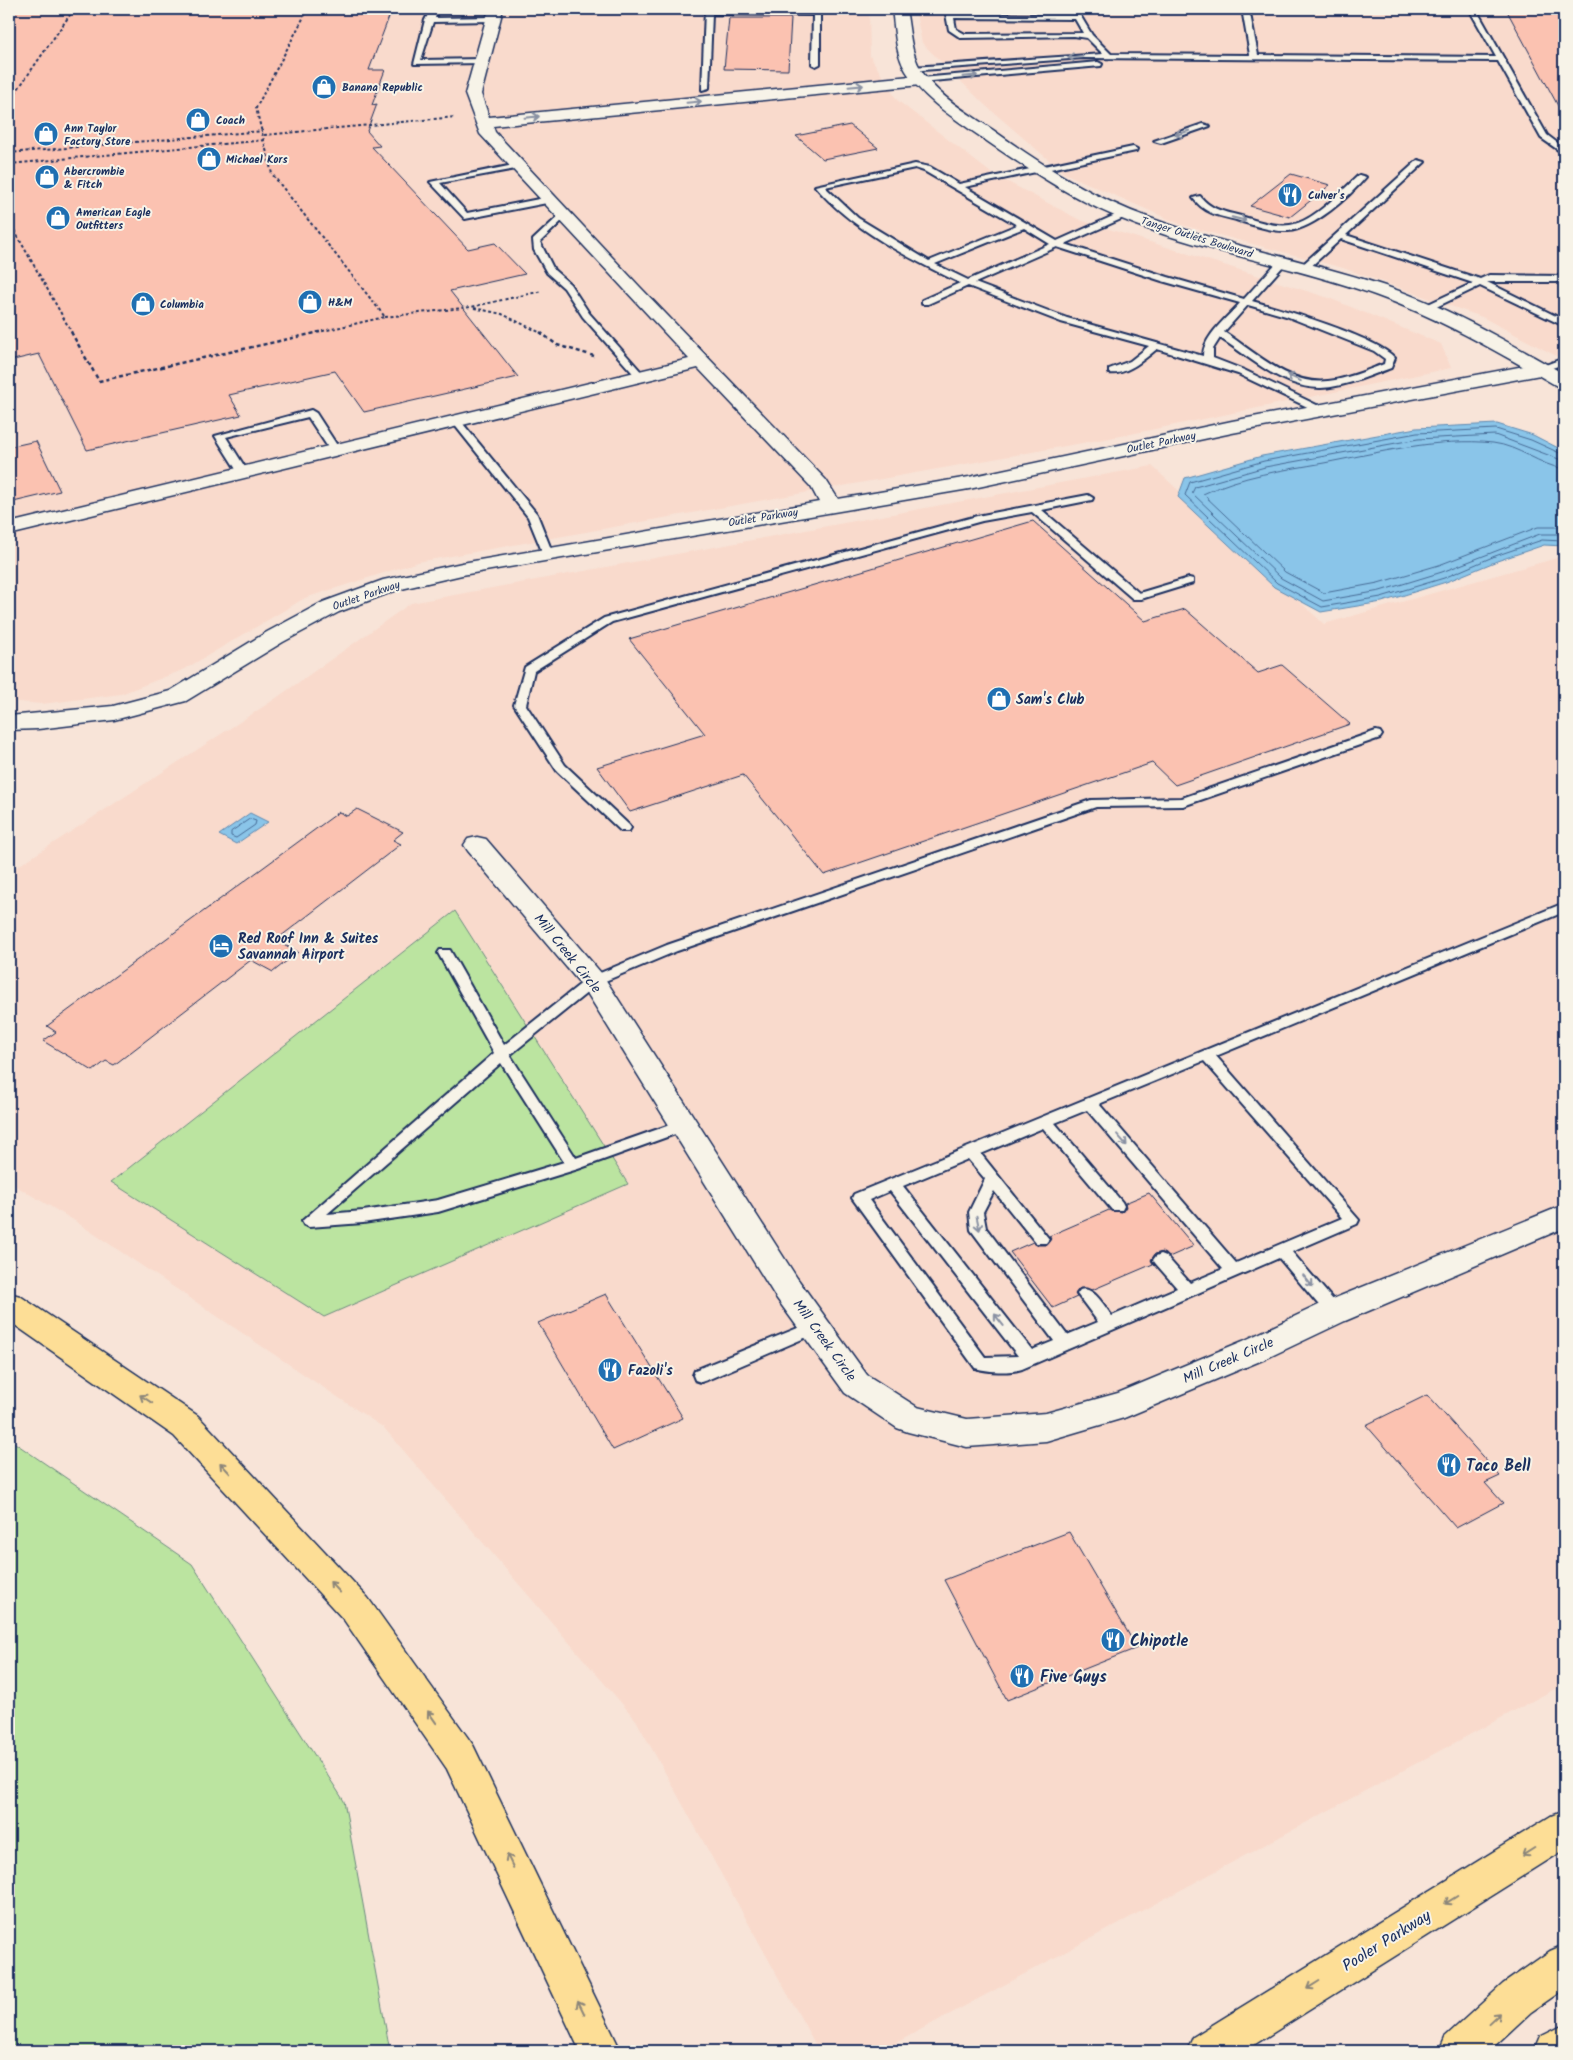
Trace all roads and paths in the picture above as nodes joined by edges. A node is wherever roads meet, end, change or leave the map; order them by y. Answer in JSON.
{"nodes":[{"id":1,"x":74,"y":9,"type":"edge"},
{"id":2,"x":308,"y":9,"type":"edge"},
{"id":3,"x":434,"y":9,"type":"edge"},
{"id":4,"x":899,"y":9,"type":"edge"},
{"id":5,"x":1075,"y":9,"type":"edge"},
{"id":6,"x":1246,"y":9,"type":"edge"},
{"id":7,"x":1473,"y":9,"type":"edge"},
{"id":8,"x":709,"y":10,"type":"edge"},
{"id":9,"x":817,"y":11,"type":"edge"},
{"id":10,"x":950,"y":12,"type":"edge"},
{"id":11,"x":495,"y":14,"type":"edge"},
{"id":12,"x":1077,"y":17,"type":"junction"},
{"id":13,"x":429,"y":20,"type":"junction"},
{"id":14,"x":983,"y":26,"type":"junction"},
{"id":15,"x":1006,"y":26,"type":"junction"},
{"id":16,"x":1029,"y":26,"type":"junction"},
{"id":17,"x":1051,"y":26,"type":"junction"},
{"id":18,"x":1089,"y":36,"type":"junction"},
{"id":19,"x":1109,"y":56,"type":"junction"},
{"id":20,"x":1141,"y":56,"type":"junction"},
{"id":21,"x":1254,"y":56,"type":"junction"},
{"id":22,"x":1501,"y":59,"type":"junction"},
{"id":23,"x":482,"y":62,"type":"junction"},
{"id":24,"x":816,"y":64,"type":"dead end"},
{"id":25,"x":917,"y":75,"type":"junction"},
{"id":26,"x":705,"y":88,"type":"junction"},
{"id":27,"x":9,"y":102,"type":"edge"},
{"id":28,"x":481,"y":115,"type":"junction"},
{"id":29,"x":1206,"y":126,"type":"dead end"},
{"id":30,"x":263,"y":131,"type":"junction"},
{"id":31,"x":264,"y":135,"type":"junction"},
{"id":32,"x":265,"y":140,"type":"junction"},
{"id":33,"x":1158,"y":141,"type":"dead end"},
{"id":34,"x":1133,"y":149,"type":"dead end"},
{"id":35,"x":1564,"y":152,"type":"edge"},
{"id":36,"x":9,"y":153,"type":"edge"},
{"id":37,"x":1421,"y":162,"type":"dead end"},
{"id":38,"x":9,"y":164,"type":"edge"},
{"id":39,"x":518,"y":166,"type":"junction"},
{"id":40,"x":1038,"y":170,"type":"junction"},
{"id":41,"x":1362,"y":177,"type":"dead end"},
{"id":42,"x":955,"y":187,"type":"junction"},
{"id":43,"x":1197,"y":198,"type":"dead end"},
{"id":44,"x":549,"y":200,"type":"junction"},
{"id":45,"x":1125,"y":214,"type":"junction"},
{"id":46,"x":563,"y":216,"type":"junction"},
{"id":47,"x":9,"y":221,"type":"edge"},
{"id":48,"x":1024,"y":225,"type":"junction"},
{"id":49,"x":1340,"y":236,"type":"junction"},
{"id":50,"x":1058,"y":244,"type":"junction"},
{"id":51,"x":1282,"y":262,"type":"junction"},
{"id":52,"x":928,"y":264,"type":"junction"},
{"id":53,"x":1304,"y":268,"type":"junction"},
{"id":54,"x":1564,"y":279,"type":"edge"},
{"id":55,"x":1480,"y":282,"type":"junction"},
{"id":56,"x":967,"y":283,"type":"junction"},
{"id":57,"x":567,"y":286,"type":"junction"},
{"id":58,"x":1246,"y":301,"type":"junction"},
{"id":59,"x":925,"y":302,"type":"dead end"},
{"id":60,"x":471,"y":307,"type":"junction"},
{"id":61,"x":1427,"y":308,"type":"junction"},
{"id":62,"x":1564,"y":313,"type":"edge"},
{"id":63,"x":1549,"y":316,"type":"junction"},
{"id":64,"x":385,"y":317,"type":"junction"},
{"id":65,"x":1564,"y":323,"type":"edge"},
{"id":66,"x":1219,"y":333,"type":"junction"},
{"id":67,"x":1155,"y":346,"type":"junction"},
{"id":68,"x":626,"y":360,"type":"junction"},
{"id":69,"x":1208,"y":360,"type":"junction"},
{"id":70,"x":701,"y":362,"type":"junction"},
{"id":71,"x":1564,"y":362,"type":"edge"},
{"id":72,"x":1540,"y":368,"type":"junction"},
{"id":73,"x":1112,"y":371,"type":"dead end"},
{"id":74,"x":641,"y":376,"type":"junction"},
{"id":75,"x":1564,"y":382,"type":"edge"},
{"id":76,"x":1320,"y":410,"type":"junction"},
{"id":77,"x":456,"y":421,"type":"junction"},
{"id":78,"x":335,"y":450,"type":"junction"},
{"id":79,"x":243,"y":472,"type":"junction"},
{"id":80,"x":1088,"y":498,"type":"dead end"},
{"id":81,"x":832,"y":506,"type":"junction"},
{"id":82,"x":1034,"y":508,"type":"junction"},
{"id":83,"x":9,"y":528,"type":"edge"},
{"id":84,"x":548,"y":554,"type":"junction"},
{"id":85,"x":1189,"y":581,"type":"dead end"},
{"id":86,"x":9,"y":723,"type":"edge"},
{"id":87,"x":1376,"y":735,"type":"dead end"},
{"id":88,"x":626,"y":828,"type":"dead end"},
{"id":89,"x":476,"y":845,"type":"dead end"},
{"id":90,"x":1564,"y":907,"type":"edge"},
{"id":91,"x":444,"y":953,"type":"dead end"},
{"id":92,"x":593,"y":981,"type":"junction"},
{"id":93,"x":502,"y":1054,"type":"junction"},
{"id":94,"x":1207,"y":1055,"type":"junction"},
{"id":95,"x":1090,"y":1103,"type":"junction"},
{"id":96,"x":1045,"y":1122,"type":"junction"},
{"id":97,"x":684,"y":1125,"type":"junction"},
{"id":98,"x":971,"y":1152,"type":"junction"},
{"id":99,"x":573,"y":1165,"type":"junction"},
{"id":100,"x":992,"y":1179,"type":"junction"},
{"id":101,"x":893,"y":1184,"type":"junction"},
{"id":102,"x":1117,"y":1206,"type":"dead end"},
{"id":103,"x":1564,"y":1216,"type":"edge"},
{"id":104,"x":1041,"y":1239,"type":"dead end"},
{"id":105,"x":1281,"y":1250,"type":"junction"},
{"id":106,"x":1161,"y":1260,"type":"dead end"},
{"id":107,"x":1234,"y":1270,"type":"junction"},
{"id":108,"x":1188,"y":1290,"type":"junction"},
{"id":109,"x":1085,"y":1294,"type":"dead end"},
{"id":110,"x":9,"y":1306,"type":"edge"},
{"id":111,"x":1334,"y":1312,"type":"junction"},
{"id":112,"x":1109,"y":1324,"type":"junction"},
{"id":113,"x":815,"y":1327,"type":"junction"},
{"id":114,"x":1064,"y":1343,"type":"junction"},
{"id":115,"x":1029,"y":1358,"type":"junction"},
{"id":116,"x":701,"y":1375,"type":"dead end"},
{"id":117,"x":1564,"y":1829,"type":"edge"},
{"id":118,"x":1564,"y":1965,"type":"edge"},
{"id":119,"x":1564,"y":2044,"type":"edge"},
{"id":120,"x":601,"y":2051,"type":"edge"},
{"id":121,"x":1207,"y":2051,"type":"edge"},
{"id":122,"x":1459,"y":2051,"type":"edge"},
{"id":123,"x":1554,"y":2051,"type":"edge"}],
"edges":[{"from":1,"to":27,"type":"path"},
{"from":2,"to":30,"type":"path"},
{"from":3,"to":13,"type":"lane"},
{"from":4,"to":25,"type":"street"},
{"from":5,"to":12,"type":"lane"},
{"from":6,"to":21,"type":"lane"},
{"from":7,"to":22,"type":"lane"},
{"from":8,"to":9,"type":"lane"},
{"from":8,"to":26,"type":"lane"},
{"from":9,"to":24,"type":"lane"},
{"from":10,"to":14,"type":"lane"},
{"from":10,"to":14,"type":"lane"},
{"from":11,"to":13,"type":"lane"},
{"from":11,"to":23,"type":"street"},
{"from":12,"to":17,"type":"lane"},
{"from":12,"to":18,"type":"lane"},
{"from":13,"to":23,"type":"lane"},
{"from":14,"to":15,"type":"lane"},
{"from":14,"to":15,"type":"lane"},
{"from":15,"to":16,"type":"lane"},
{"from":15,"to":16,"type":"lane"},
{"from":16,"to":17,"type":"lane"},
{"from":16,"to":17,"type":"lane"},
{"from":17,"to":18,"type":"lane"},
{"from":18,"to":19,"type":"lane"},
{"from":19,"to":20,"type":"lane"},
{"from":19,"to":25,"type":"lane","one_way":true},
{"from":20,"to":21,"type":"lane"},
{"from":25,"to":20,"type":"lane","one_way":true},
{"from":21,"to":22,"type":"lane"},
{"from":22,"to":35,"type":"lane"},
{"from":23,"to":28,"type":"street"},
{"from":25,"to":26,"type":"street"},
{"from":28,"to":25,"type":"street","one_way":true},
{"from":25,"to":40,"type":"street","name":"Tanger Outlets Boulevard"},
{"from":26,"to":28,"type":"street"},
{"from":28,"to":31,"type":"path"},
{"from":28,"to":39,"type":"street"},
{"from":29,"to":33,"type":"lane","one_way":true},
{"from":30,"to":31,"type":"path"},
{"from":30,"to":36,"type":"path"},
{"from":31,"to":32,"type":"path"},
{"from":32,"to":38,"type":"path"},
{"from":32,"to":64,"type":"path"},
{"from":34,"to":40,"type":"lane"},
{"from":37,"to":49,"type":"lane"},
{"from":39,"to":44,"type":"street"},
{"from":39,"to":44,"type":"lane"},
{"from":40,"to":42,"type":"lane"},
{"from":40,"to":45,"type":"street","name":"Tanger Outlets Boulevard"},
{"from":43,"to":41,"type":"lane","one_way":true},
{"from":42,"to":48,"type":"lane"},
{"from":42,"to":52,"type":"lane"},
{"from":44,"to":46,"type":"street"},
{"from":45,"to":50,"type":"lane"},
{"from":45,"to":51,"type":"street","name":"Tanger Outlets Boulevard"},
{"from":46,"to":57,"type":"lane"},
{"from":46,"to":70,"type":"street"},
{"from":47,"to":64,"type":"path"},
{"from":48,"to":50,"type":"lane"},
{"from":48,"to":52,"type":"lane"},
{"from":49,"to":53,"type":"lane"},
{"from":49,"to":55,"type":"lane"},
{"from":50,"to":56,"type":"lane"},
{"from":50,"to":58,"type":"lane"},
{"from":51,"to":53,"type":"street","name":"Tanger Outlets Boulevard"},
{"from":51,"to":58,"type":"lane"},
{"from":52,"to":56,"type":"lane"},
{"from":53,"to":61,"type":"street","name":"Tanger Outlets Boulevard"},
{"from":54,"to":55,"type":"lane"},
{"from":55,"to":61,"type":"lane"},
{"from":55,"to":63,"type":"lane"},
{"from":56,"to":59,"type":"lane"},
{"from":56,"to":67,"type":"lane"},
{"from":57,"to":60,"type":"path"},
{"from":57,"to":68,"type":"lane"},
{"from":58,"to":66,"type":"lane"},
{"from":58,"to":66,"type":"lane","one_way":true},
{"from":60,"to":64,"type":"path"},
{"from":60,"to":68,"type":"path"},
{"from":61,"to":72,"type":"street","name":"Tanger Outlets Boulevard"},
{"from":62,"to":63,"type":"lane"},
{"from":63,"to":65,"type":"lane"},
{"from":66,"to":69,"type":"lane"},
{"from":67,"to":69,"type":"lane"},
{"from":67,"to":73,"type":"lane"},
{"from":68,"to":74,"type":"lane"},
{"from":69,"to":76,"type":"lane"},
{"from":70,"to":74,"type":"street"},
{"from":70,"to":81,"type":"street"},
{"from":71,"to":72,"type":"lane"},
{"from":72,"to":75,"type":"street","name":"Tanger Outlets Boulevard"},
{"from":72,"to":76,"type":"street","name":"Outlet Parkway"},
{"from":74,"to":77,"type":"street"},
{"from":76,"to":81,"type":"street","name":"Outlet Parkway"},
{"from":77,"to":78,"type":"street"},
{"from":77,"to":84,"type":"lane"},
{"from":78,"to":79,"type":"street"},
{"from":78,"to":79,"type":"lane"},
{"from":79,"to":83,"type":"street"},
{"from":80,"to":82,"type":"lane"},
{"from":81,"to":84,"type":"street","name":"Outlet Parkway"},
{"from":82,"to":85,"type":"lane"},
{"from":82,"to":88,"type":"lane"},
{"from":84,"to":86,"type":"street","name":"Outlet Parkway"},
{"from":87,"to":92,"type":"lane"},
{"from":89,"to":92,"type":"street","name":"Mill Creek Circle"},
{"from":90,"to":94,"type":"lane"},
{"from":91,"to":93,"type":"lane"},
{"from":92,"to":93,"type":"lane"},
{"from":92,"to":97,"type":"street","name":"Mill Creek Circle"},
{"from":93,"to":99,"type":"lane"},
{"from":93,"to":99,"type":"lane"},
{"from":94,"to":95,"type":"lane"},
{"from":94,"to":105,"type":"lane"},
{"from":95,"to":96,"type":"lane"},
{"from":95,"to":107,"type":"lane","one_way":true},
{"from":96,"to":98,"type":"lane"},
{"from":96,"to":102,"type":"lane"},
{"from":97,"to":99,"type":"lane"},
{"from":97,"to":113,"type":"street","name":"Mill Creek Circle"},
{"from":98,"to":100,"type":"lane"},
{"from":98,"to":101,"type":"lane"},
{"from":100,"to":104,"type":"lane"},
{"from":100,"to":114,"type":"lane","one_way":true},
{"from":115,"to":101,"type":"lane","one_way":true},
{"from":101,"to":115,"type":"lane"},
{"from":103,"to":111,"type":"street","name":"Mill Creek Circle"},
{"from":105,"to":107,"type":"lane"},
{"from":105,"to":111,"type":"lane","one_way":true},
{"from":106,"to":108,"type":"lane"},
{"from":107,"to":108,"type":"lane"},
{"from":108,"to":112,"type":"lane"},
{"from":109,"to":112,"type":"lane"},
{"from":120,"to":110,"type":"main road","one_way":true},
{"from":111,"to":113,"type":"street","name":"Mill Creek Circle"},
{"from":112,"to":114,"type":"lane"},
{"from":113,"to":116,"type":"lane"},
{"from":114,"to":115,"type":"lane"},
{"from":117,"to":121,"type":"main road","name":"Pooler Parkway","one_way":true},
{"from":122,"to":118,"type":"main road","one_way":true},
{"from":119,"to":123,"type":"main road"}]}
